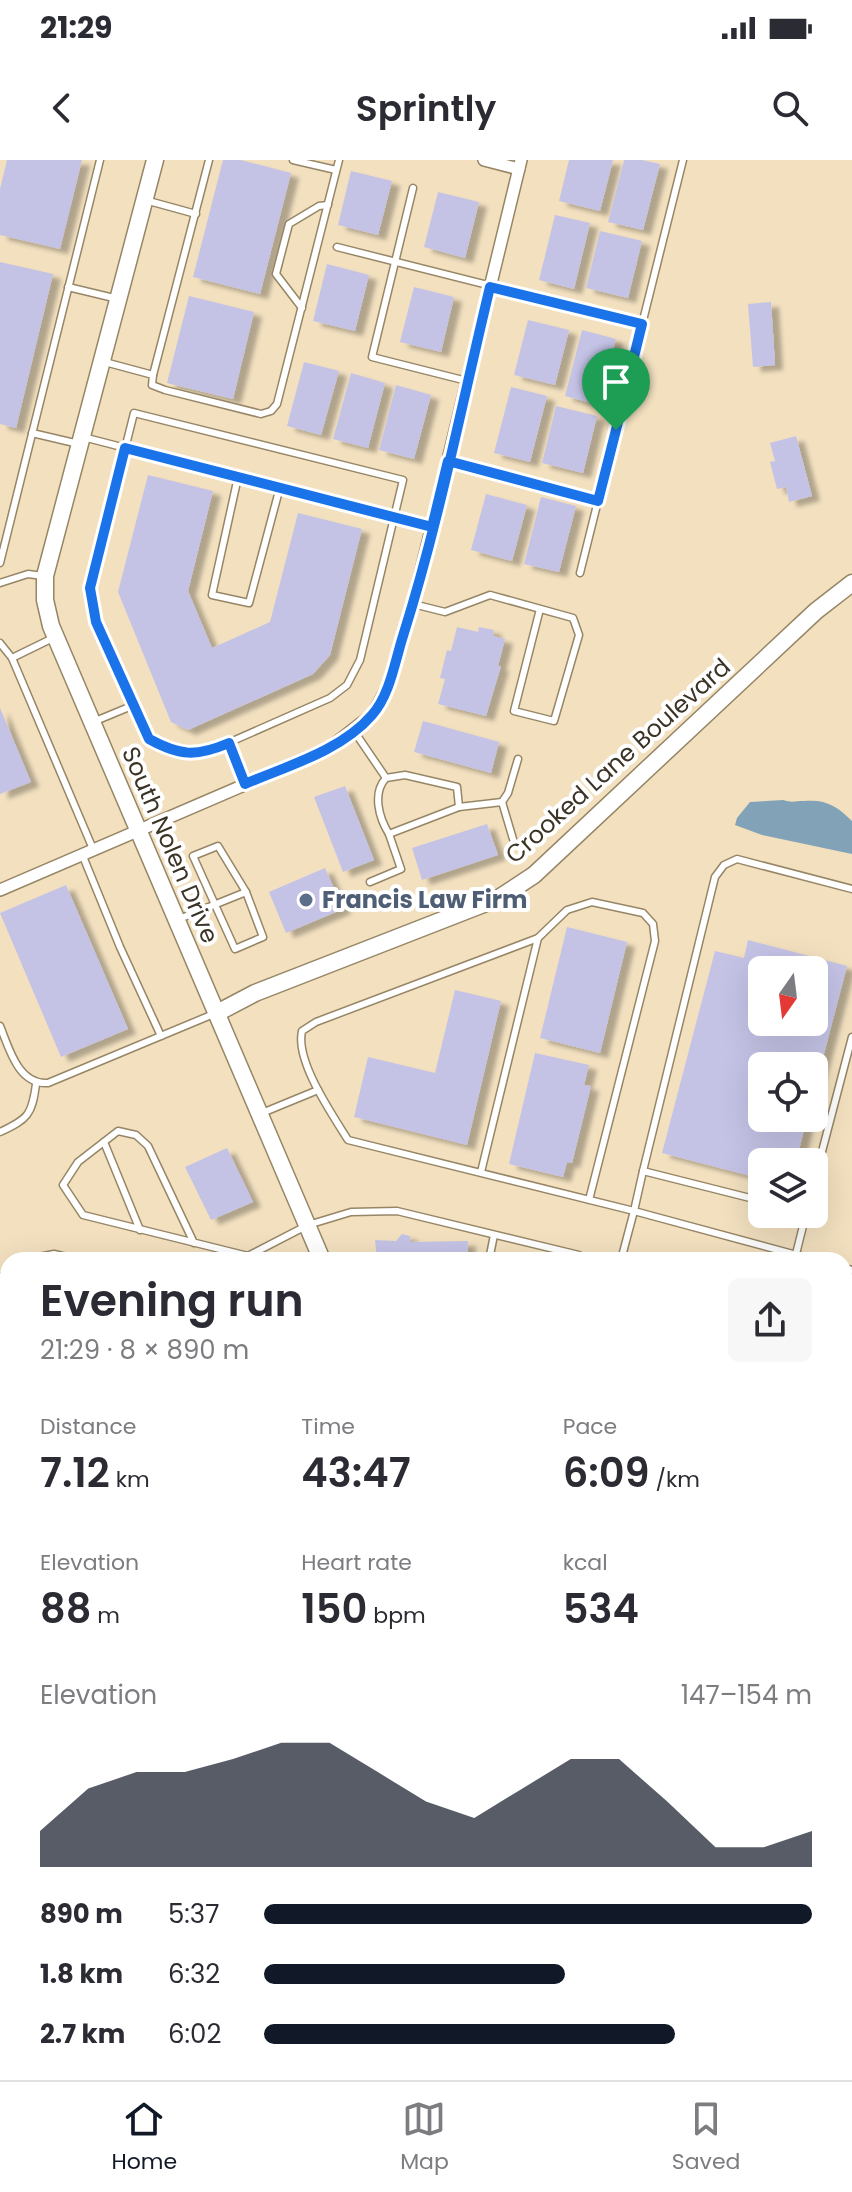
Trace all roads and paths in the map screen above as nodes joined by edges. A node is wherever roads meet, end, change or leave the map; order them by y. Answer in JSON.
{"nodes":[{"id":1,"x":100,"y":160,"type":"edge"},
{"id":2,"x":155,"y":160,"type":"edge"},
{"id":3,"x":209,"y":160,"type":"edge"},
{"id":4,"x":293,"y":160,"type":"edge"},
{"id":5,"x":339,"y":160,"type":"edge"},
{"id":6,"x":484,"y":160,"type":"edge"},
{"id":7,"x":683,"y":160,"type":"edge"},
{"id":8,"x":520,"y":164,"type":"edge"},
{"id":9,"x":336,"y":170,"type":"junction"},
{"id":10,"x":413,"y":188,"type":"dead end"},
{"id":11,"x":144,"y":200,"type":"junction"},
{"id":12,"x":328,"y":205,"type":"junction"},
{"id":13,"x":196,"y":214,"type":"junction"},
{"id":14,"x":337,"y":247,"type":"dead end"},
{"id":15,"x":395,"y":260,"type":"junction"},
{"id":16,"x":68,"y":287,"type":"junction"},
{"id":17,"x":490,"y":287,"type":"junction"},
{"id":18,"x":118,"y":299,"type":"junction"},
{"id":19,"x":302,"y":308,"type":"junction"},
{"id":20,"x":642,"y":324,"type":"junction"},
{"id":21,"x":101,"y":361,"type":"junction"},
{"id":22,"x":153,"y":375,"type":"junction"},
{"id":23,"x":467,"y":381,"type":"junction"},
{"id":24,"x":32,"y":433,"type":"junction"},
{"id":25,"x":80,"y":440,"type":"junction"},
{"id":26,"x":125,"y":448,"type":"junction"},
{"id":27,"x":448,"y":461,"type":"junction"},
{"id":28,"x":238,"y":477,"type":"junction"},
{"id":29,"x":280,"y":487,"type":"junction"},
{"id":30,"x":598,"y":501,"type":"junction"},
{"id":31,"x":395,"y":517,"type":"junction"},
{"id":32,"x":432,"y":527,"type":"junction"},
{"id":33,"x":0,"y":563,"type":"edge"},
{"id":34,"x":580,"y":573,"type":"dead end"},
{"id":35,"x":45,"y":576,"type":"junction"},
{"id":36,"x":0,"y":583,"type":"edge"},
{"id":37,"x":852,"y":583,"type":"edge"},
{"id":38,"x":413,"y":604,"type":"junction"},
{"id":39,"x":540,"y":609,"type":"junction"},
{"id":40,"x":55,"y":637,"type":"junction"},
{"id":41,"x":0,"y":643,"type":"edge"},
{"id":42,"x":12,"y":658,"type":"junction"},
{"id":43,"x":134,"y":705,"type":"junction"},
{"id":44,"x":91,"y":723,"type":"junction"},
{"id":45,"x":354,"y":731,"type":"junction"},
{"id":46,"x":229,"y":743,"type":"junction"},
{"id":47,"x":518,"y":759,"type":"dead end"},
{"id":48,"x":386,"y":778,"type":"junction"},
{"id":49,"x":245,"y":784,"type":"junction"},
{"id":50,"x":502,"y":802,"type":"junction"},
{"id":51,"x":459,"y":807,"type":"junction"},
{"id":52,"x":136,"y":830,"type":"junction"},
{"id":53,"x":389,"y":834,"type":"junction"},
{"id":54,"x":513,"y":839,"type":"dead end"},
{"id":55,"x":88,"y":851,"type":"junction"},
{"id":56,"x":370,"y":882,"type":"dead end"},
{"id":57,"x":852,"y":889,"type":"edge"},
{"id":58,"x":0,"y":890,"type":"edge"},
{"id":59,"x":246,"y":892,"type":"junction"},
{"id":60,"x":215,"y":904,"type":"junction"},
{"id":61,"x":176,"y":920,"type":"junction"},
{"id":62,"x":538,"y":938,"type":"junction"},
{"id":63,"x":217,"y":1013,"type":"junction"},
{"id":64,"x":0,"y":1026,"type":"edge"},
{"id":65,"x":161,"y":1036,"type":"junction"},
{"id":66,"x":852,"y":1037,"type":"edge"},
{"id":67,"x":36,"y":1084,"type":"junction"},
{"id":68,"x":318,"y":1090,"type":"junction"},
{"id":69,"x":260,"y":1114,"type":"junction"},
{"id":70,"x":0,"y":1132,"type":"edge"},
{"id":71,"x":104,"y":1142,"type":"junction"},
{"id":72,"x":823,"y":1148,"type":"edge"},
{"id":73,"x":643,"y":1171,"type":"junction"},
{"id":74,"x":481,"y":1172,"type":"junction"},
{"id":75,"x":748,"y":1197,"type":"edge"},
{"id":76,"x":589,"y":1200,"type":"junction"},
{"id":77,"x":634,"y":1211,"type":"junction"},
{"id":78,"x":308,"y":1225,"type":"junction"},
{"id":79,"x":802,"y":1228,"type":"edge"},
{"id":80,"x":140,"y":1230,"type":"junction"},
{"id":81,"x":494,"y":1235,"type":"junction"},
{"id":82,"x":194,"y":1243,"type":"junction"},
{"id":83,"x":783,"y":1251,"type":"joint"},
{"id":84,"x":231,"y":1252,"type":"edge"},
{"id":85,"x":256,"y":1252,"type":"edge"},
{"id":86,"x":319,"y":1252,"type":"edge"},
{"id":87,"x":491,"y":1252,"type":"edge"},
{"id":88,"x":566,"y":1252,"type":"edge"},
{"id":89,"x":624,"y":1252,"type":"edge"},
{"id":90,"x":787,"y":1252,"type":"edge"},
{"id":91,"x":796,"y":1252,"type":"edge"},
{"id":92,"x":32,"y":2080,"type":"edge"},
{"id":93,"x":38,"y":2080,"type":"edge"}],
"edges":[{"from":1,"to":16,"type":"lane"},
{"from":2,"to":11,"type":"street","name":"South Nolen Drive"},
{"from":3,"to":13,"type":"lane"},
{"from":4,"to":9,"type":"lane"},
{"from":5,"to":9,"type":"lane"},
{"from":6,"to":8,"type":"street"},
{"from":7,"to":20,"type":"lane"},
{"from":8,"to":17,"type":"street"},
{"from":9,"to":12,"type":"lane"},
{"from":10,"to":15,"type":"lane"},
{"from":11,"to":13,"type":"lane"},
{"from":11,"to":18,"type":"street","name":"South Nolen Drive"},
{"from":12,"to":19,"type":"lane"},
{"from":12,"to":19,"type":"lane"},
{"from":13,"to":22,"type":"lane"},
{"from":14,"to":15,"type":"lane"},
{"from":15,"to":17,"type":"lane"},
{"from":15,"to":23,"type":"lane"},
{"from":16,"to":18,"type":"lane"},
{"from":16,"to":24,"type":"lane"},
{"from":17,"to":20,"type":"lane"},
{"from":17,"to":23,"type":"street"},
{"from":18,"to":21,"type":"street","name":"South Nolen Drive"},
{"from":19,"to":22,"type":"lane"},
{"from":20,"to":30,"type":"lane"},
{"from":21,"to":22,"type":"lane"},
{"from":21,"to":25,"type":"street","name":"South Nolen Drive"},
{"from":23,"to":27,"type":"street"},
{"from":24,"to":25,"type":"lane"},
{"from":24,"to":33,"type":"lane"},
{"from":25,"to":26,"type":"lane"},
{"from":25,"to":35,"type":"street","name":"South Nolen Drive"},
{"from":26,"to":28,"type":"lane"},
{"from":26,"to":31,"type":"lane"},
{"from":26,"to":43,"type":"lane"},
{"from":27,"to":30,"type":"lane"},
{"from":27,"to":32,"type":"street"},
{"from":28,"to":29,"type":"lane"},
{"from":28,"to":29,"type":"lane"},
{"from":29,"to":31,"type":"lane"},
{"from":30,"to":34,"type":"lane"},
{"from":31,"to":32,"type":"lane"},
{"from":31,"to":46,"type":"lane"},
{"from":32,"to":38,"type":"street"},
{"from":35,"to":36,"type":"lane"},
{"from":35,"to":40,"type":"street","name":"South Nolen Drive"},
{"from":37,"to":63,"type":"street","name":"Crooked Lane Boulevard"},
{"from":38,"to":39,"type":"lane"},
{"from":38,"to":45,"type":"street"},
{"from":39,"to":39,"type":"lane"},
{"from":40,"to":42,"type":"lane"},
{"from":40,"to":44,"type":"street","name":"South Nolen Drive"},
{"from":41,"to":42,"type":"lane"},
{"from":42,"to":55,"type":"lane"},
{"from":43,"to":44,"type":"lane"},
{"from":43,"to":46,"type":"lane"},
{"from":44,"to":52,"type":"street","name":"South Nolen Drive"},
{"from":45,"to":48,"type":"lane"},
{"from":45,"to":49,"type":"street"},
{"from":46,"to":49,"type":"lane"},
{"from":47,"to":50,"type":"lane"},
{"from":48,"to":51,"type":"lane"},
{"from":48,"to":53,"type":"lane"},
{"from":49,"to":52,"type":"street"},
{"from":50,"to":51,"type":"lane"},
{"from":50,"to":54,"type":"lane"},
{"from":51,"to":53,"type":"lane"},
{"from":52,"to":55,"type":"street"},
{"from":52,"to":61,"type":"street","name":"South Nolen Drive"},
{"from":53,"to":56,"type":"lane"},
{"from":55,"to":58,"type":"street"},
{"from":55,"to":65,"type":"lane"},
{"from":57,"to":73,"type":"lane"},
{"from":59,"to":60,"type":"lane"},
{"from":59,"to":60,"type":"lane"},
{"from":59,"to":60,"type":"lane"},
{"from":60,"to":61,"type":"lane"},
{"from":61,"to":63,"type":"street","name":"South Nolen Drive"},
{"from":62,"to":68,"type":"lane"},
{"from":62,"to":74,"type":"lane"},
{"from":62,"to":76,"type":"lane"},
{"from":63,"to":65,"type":"lane"},
{"from":63,"to":69,"type":"street","name":"South Nolen Drive"},
{"from":64,"to":67,"type":"lane"},
{"from":65,"to":67,"type":"lane"},
{"from":66,"to":72,"type":"lane"},
{"from":67,"to":70,"type":"lane"},
{"from":68,"to":69,"type":"lane"},
{"from":68,"to":74,"type":"lane"},
{"from":69,"to":78,"type":"street","name":"South Nolen Drive"},
{"from":71,"to":80,"type":"lane"},
{"from":71,"to":80,"type":"lane"},
{"from":71,"to":82,"type":"lane"},
{"from":73,"to":75,"type":"lane"},
{"from":73,"to":77,"type":"lane"},
{"from":74,"to":76,"type":"lane"},
{"from":76,"to":77,"type":"lane"},
{"from":77,"to":83,"type":"lane"},
{"from":77,"to":89,"type":"lane"},
{"from":78,"to":81,"type":"lane"},
{"from":78,"to":85,"type":"lane"},
{"from":78,"to":86,"type":"street","name":"South Nolen Drive"},
{"from":79,"to":91,"type":"lane"},
{"from":80,"to":82,"type":"lane"},
{"from":81,"to":87,"type":"lane"},
{"from":81,"to":88,"type":"lane"},
{"from":82,"to":84,"type":"lane"},
{"from":83,"to":90,"type":"lane"},
{"from":92,"to":93,"type":"lane"}]}
